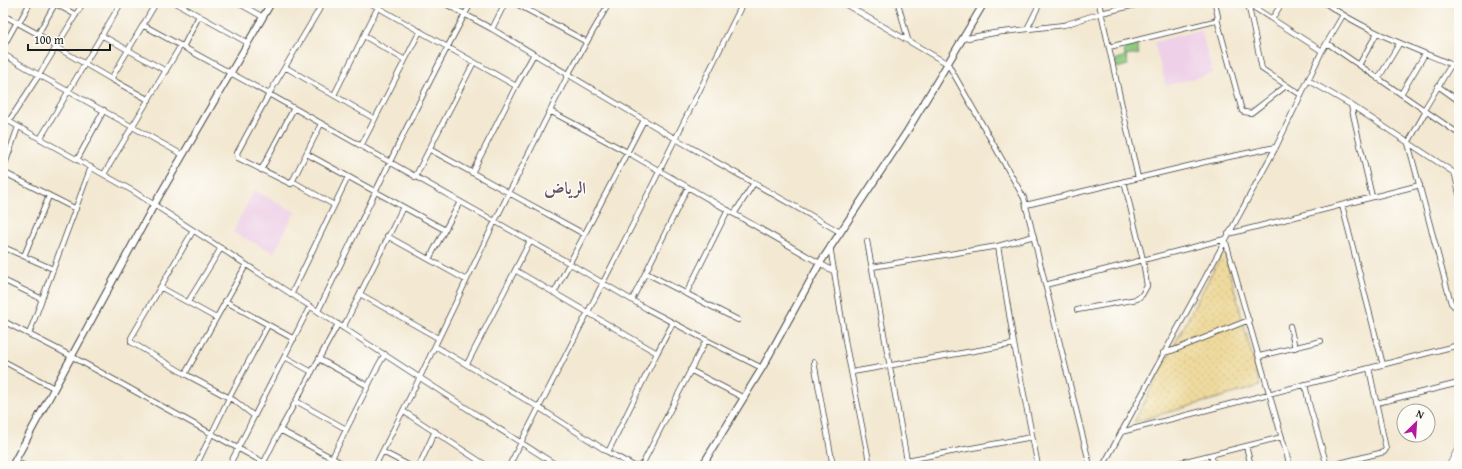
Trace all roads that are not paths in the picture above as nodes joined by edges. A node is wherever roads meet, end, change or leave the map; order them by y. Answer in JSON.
{"nodes":[{"id":1,"x":30,"y":3,"type":"edge"},
{"id":2,"x":55,"y":3,"type":"edge"},
{"id":3,"x":83,"y":3,"type":"edge"},
{"id":4,"x":121,"y":3,"type":"edge"},
{"id":5,"x":156,"y":3,"type":"edge"},
{"id":6,"x":176,"y":3,"type":"edge"},
{"id":7,"x":238,"y":3,"type":"edge"},
{"id":8,"x":271,"y":3,"type":"edge"},
{"id":9,"x":323,"y":3,"type":"edge"},
{"id":10,"x":370,"y":3,"type":"edge"},
{"id":11,"x":444,"y":3,"type":"edge"},
{"id":12,"x":470,"y":3,"type":"edge"},
{"id":13,"x":505,"y":3,"type":"edge"},
{"id":14,"x":515,"y":3,"type":"edge"},
{"id":15,"x":609,"y":3,"type":"edge"},
{"id":16,"x":743,"y":3,"type":"edge"},
{"id":17,"x":843,"y":3,"type":"edge"},
{"id":18,"x":898,"y":3,"type":"edge"},
{"id":19,"x":984,"y":3,"type":"edge"},
{"id":20,"x":1040,"y":3,"type":"edge"},
{"id":21,"x":1099,"y":3,"type":"edge"},
{"id":22,"x":1144,"y":3,"type":"edge"},
{"id":23,"x":1215,"y":3,"type":"edge"},
{"id":24,"x":1248,"y":3,"type":"edge"},
{"id":25,"x":1282,"y":3,"type":"edge"},
{"id":26,"x":1325,"y":3,"type":"edge"},
{"id":27,"x":1130,"y":4,"type":"edge"},
{"id":28,"x":378,"y":8,"type":"junction"},
{"id":29,"x":1102,"y":13,"type":"junction"},
{"id":30,"x":464,"y":14,"type":"junction"},
{"id":31,"x":3,"y":15,"type":"edge"},
{"id":32,"x":76,"y":15,"type":"junction"},
{"id":33,"x":1343,"y":15,"type":"junction"},
{"id":34,"x":199,"y":16,"type":"junction"},
{"id":35,"x":263,"y":17,"type":"junction"},
{"id":36,"x":1217,"y":19,"type":"junction"},
{"id":37,"x":1272,"y":19,"type":"junction"},
{"id":38,"x":18,"y":23,"type":"junction"},
{"id":39,"x":143,"y":25,"type":"junction"},
{"id":40,"x":492,"y":29,"type":"junction"},
{"id":41,"x":1027,"y":29,"type":"junction"},
{"id":42,"x":420,"y":31,"type":"junction"},
{"id":43,"x":38,"y":34,"type":"junction"},
{"id":44,"x":1377,"y":34,"type":"junction"},
{"id":45,"x":101,"y":35,"type":"junction"},
{"id":46,"x":364,"y":36,"type":"junction"},
{"id":47,"x":962,"y":39,"type":"junction"},
{"id":48,"x":908,"y":40,"type":"junction"},
{"id":49,"x":587,"y":42,"type":"junction"},
{"id":50,"x":248,"y":43,"type":"junction"},
{"id":51,"x":1327,"y":43,"type":"junction"},
{"id":52,"x":1399,"y":44,"type":"junction"},
{"id":53,"x":56,"y":46,"type":"junction"},
{"id":54,"x":182,"y":46,"type":"junction"},
{"id":55,"x":447,"y":46,"type":"junction"},
{"id":56,"x":3,"y":47,"type":"edge"},
{"id":57,"x":1109,"y":47,"type":"junction"},
{"id":58,"x":129,"y":50,"type":"junction"},
{"id":59,"x":1322,"y":51,"type":"junction"},
{"id":60,"x":3,"y":54,"type":"edge"},
{"id":61,"x":534,"y":54,"type":"junction"},
{"id":62,"x":1425,"y":54,"type":"junction"},
{"id":63,"x":405,"y":60,"type":"junction"},
{"id":64,"x":474,"y":62,"type":"junction"},
{"id":65,"x":84,"y":63,"type":"junction"},
{"id":66,"x":948,"y":64,"type":"junction"},
{"id":67,"x":1359,"y":65,"type":"junction"},
{"id":68,"x":1451,"y":65,"type":"junction"},
{"id":69,"x":285,"y":67,"type":"junction"},
{"id":70,"x":1459,"y":70,"type":"edge"},
{"id":71,"x":166,"y":71,"type":"junction"},
{"id":72,"x":231,"y":73,"type":"junction"},
{"id":73,"x":39,"y":75,"type":"junction"},
{"id":74,"x":568,"y":75,"type":"junction"},
{"id":75,"x":111,"y":79,"type":"junction"},
{"id":76,"x":1378,"y":79,"type":"junction"},
{"id":77,"x":1308,"y":80,"type":"junction"},
{"id":78,"x":516,"y":86,"type":"junction"},
{"id":79,"x":1286,"y":86,"type":"junction"},
{"id":80,"x":1438,"y":86,"type":"junction"},
{"id":81,"x":68,"y":91,"type":"junction"},
{"id":82,"x":269,"y":94,"type":"junction"},
{"id":83,"x":1401,"y":94,"type":"junction"},
{"id":84,"x":334,"y":95,"type":"junction"},
{"id":85,"x":1301,"y":95,"type":"junction"},
{"id":86,"x":149,"y":100,"type":"junction"},
{"id":87,"x":1459,"y":101,"type":"edge"},
{"id":88,"x":1351,"y":105,"type":"junction"},
{"id":89,"x":294,"y":108,"type":"junction"},
{"id":90,"x":104,"y":110,"type":"junction"},
{"id":91,"x":550,"y":111,"type":"junction"},
{"id":92,"x":1425,"y":111,"type":"junction"},
{"id":93,"x":3,"y":118,"type":"edge"},
{"id":94,"x":375,"y":119,"type":"junction"},
{"id":95,"x":644,"y":120,"type":"junction"},
{"id":96,"x":9,"y":121,"type":"junction"},
{"id":97,"x":321,"y":124,"type":"junction"},
{"id":98,"x":18,"y":126,"type":"junction"},
{"id":99,"x":133,"y":126,"type":"junction"},
{"id":100,"x":1459,"y":134,"type":"edge"},
{"id":101,"x":676,"y":138,"type":"junction"},
{"id":102,"x":40,"y":139,"type":"junction"},
{"id":103,"x":1408,"y":143,"type":"junction"},
{"id":104,"x":361,"y":146,"type":"junction"},
{"id":105,"x":1276,"y":147,"type":"junction"},
{"id":106,"x":429,"y":149,"type":"junction"},
{"id":107,"x":627,"y":152,"type":"junction"},
{"id":108,"x":307,"y":154,"type":"junction"},
{"id":109,"x":183,"y":155,"type":"junction"},
{"id":110,"x":77,"y":160,"type":"junction"},
{"id":111,"x":389,"y":162,"type":"junction"},
{"id":112,"x":91,"y":167,"type":"junction"},
{"id":113,"x":261,"y":170,"type":"junction"},
{"id":114,"x":659,"y":170,"type":"junction"},
{"id":115,"x":3,"y":171,"type":"edge"},
{"id":116,"x":472,"y":173,"type":"junction"},
{"id":117,"x":104,"y":174,"type":"junction"},
{"id":118,"x":1457,"y":175,"type":"edge"},
{"id":119,"x":348,"y":177,"type":"junction"},
{"id":120,"x":416,"y":177,"type":"junction"},
{"id":121,"x":1138,"y":178,"type":"junction"},
{"id":122,"x":292,"y":181,"type":"junction"},
{"id":123,"x":1124,"y":182,"type":"junction"},
{"id":124,"x":754,"y":183,"type":"junction"},
{"id":125,"x":1420,"y":185,"type":"junction"},
{"id":126,"x":688,"y":187,"type":"junction"},
{"id":127,"x":375,"y":192,"type":"junction"},
{"id":128,"x":509,"y":193,"type":"junction"},
{"id":129,"x":1459,"y":194,"type":"edge"},
{"id":130,"x":49,"y":196,"type":"junction"},
{"id":131,"x":1372,"y":197,"type":"junction"},
{"id":132,"x":460,"y":202,"type":"junction"},
{"id":133,"x":154,"y":205,"type":"junction"},
{"id":134,"x":334,"y":205,"type":"junction"},
{"id":135,"x":1026,"y":205,"type":"junction"},
{"id":136,"x":1342,"y":205,"type":"junction"},
{"id":137,"x":403,"y":207,"type":"junction"},
{"id":138,"x":76,"y":209,"type":"junction"},
{"id":139,"x":728,"y":210,"type":"junction"},
{"id":140,"x":734,"y":214,"type":"junction"},
{"id":141,"x":495,"y":221,"type":"junction"},
{"id":142,"x":445,"y":230,"type":"junction"},
{"id":143,"x":193,"y":231,"type":"junction"},
{"id":144,"x":840,"y":232,"type":"junction"},
{"id":145,"x":584,"y":234,"type":"junction"},
{"id":146,"x":1228,"y":234,"type":"junction"},
{"id":147,"x":387,"y":236,"type":"junction"},
{"id":148,"x":1034,"y":236,"type":"junction"},
{"id":149,"x":1225,"y":240,"type":"junction"},
{"id":150,"x":530,"y":241,"type":"junction"},
{"id":151,"x":867,"y":241,"type":"dead end"},
{"id":152,"x":830,"y":246,"type":"junction"},
{"id":153,"x":998,"y":246,"type":"junction"},
{"id":154,"x":3,"y":247,"type":"edge"},
{"id":155,"x":221,"y":248,"type":"junction"},
{"id":156,"x":24,"y":256,"type":"junction"},
{"id":157,"x":429,"y":260,"type":"junction"},
{"id":158,"x":1143,"y":260,"type":"junction"},
{"id":159,"x":569,"y":263,"type":"junction"},
{"id":160,"x":820,"y":263,"type":"junction"},
{"id":161,"x":246,"y":265,"type":"junction"},
{"id":162,"x":872,"y":267,"type":"junction"},
{"id":163,"x":53,"y":269,"type":"junction"},
{"id":164,"x":515,"y":270,"type":"junction"},
{"id":165,"x":835,"y":272,"type":"junction"},
{"id":166,"x":646,"y":273,"type":"junction"},
{"id":167,"x":3,"y":280,"type":"edge"},
{"id":168,"x":466,"y":280,"type":"junction"},
{"id":169,"x":602,"y":283,"type":"junction"},
{"id":170,"x":1045,"y":285,"type":"junction"},
{"id":171,"x":160,"y":287,"type":"junction"},
{"id":172,"x":554,"y":293,"type":"junction"},
{"id":173,"x":360,"y":294,"type":"junction"},
{"id":174,"x":686,"y":294,"type":"junction"},
{"id":175,"x":291,"y":295,"type":"junction"},
{"id":176,"x":42,"y":299,"type":"junction"},
{"id":177,"x":226,"y":300,"type":"junction"},
{"id":178,"x":632,"y":300,"type":"junction"},
{"id":179,"x":188,"y":302,"type":"junction"},
{"id":180,"x":310,"y":306,"type":"junction"},
{"id":181,"x":1459,"y":306,"type":"edge"},
{"id":182,"x":1077,"y":310,"type":"dead end"},
{"id":183,"x":318,"y":312,"type":"junction"},
{"id":184,"x":587,"y":313,"type":"junction"},
{"id":185,"x":216,"y":318,"type":"junction"},
{"id":186,"x":738,"y":320,"type":"dead end"},
{"id":187,"x":1249,"y":320,"type":"junction"},
{"id":188,"x":3,"y":321,"type":"edge"},
{"id":189,"x":673,"y":323,"type":"junction"},
{"id":190,"x":338,"y":324,"type":"junction"},
{"id":191,"x":268,"y":325,"type":"junction"},
{"id":192,"x":1290,"y":326,"type":"dead end"},
{"id":193,"x":343,"y":328,"type":"junction"},
{"id":194,"x":29,"y":334,"type":"junction"},
{"id":195,"x":438,"y":338,"type":"junction"},
{"id":196,"x":294,"y":339,"type":"junction"},
{"id":197,"x":706,"y":340,"type":"junction"},
{"id":198,"x":1321,"y":341,"type":"dead end"},
{"id":199,"x":1014,"y":344,"type":"junction"},
{"id":200,"x":435,"y":346,"type":"junction"},
{"id":201,"x":1459,"y":346,"type":"edge"},
{"id":202,"x":1295,"y":348,"type":"junction"},
{"id":203,"x":1163,"y":353,"type":"junction"},
{"id":204,"x":385,"y":354,"type":"junction"},
{"id":205,"x":657,"y":354,"type":"junction"},
{"id":206,"x":71,"y":356,"type":"junction"},
{"id":207,"x":1260,"y":356,"type":"junction"},
{"id":208,"x":285,"y":357,"type":"junction"},
{"id":209,"x":319,"y":359,"type":"junction"},
{"id":210,"x":3,"y":362,"type":"edge"},
{"id":211,"x":814,"y":362,"type":"dead end"},
{"id":212,"x":467,"y":364,"type":"junction"},
{"id":213,"x":890,"y":365,"type":"junction"},
{"id":214,"x":1383,"y":365,"type":"junction"},
{"id":215,"x":762,"y":368,"type":"junction"},
{"id":216,"x":1369,"y":368,"type":"junction"},
{"id":217,"x":690,"y":370,"type":"junction"},
{"id":218,"x":312,"y":372,"type":"junction"},
{"id":219,"x":852,"y":372,"type":"junction"},
{"id":220,"x":185,"y":374,"type":"junction"},
{"id":221,"x":420,"y":377,"type":"junction"},
{"id":222,"x":1305,"y":384,"type":"junction"},
{"id":223,"x":1459,"y":384,"type":"edge"},
{"id":224,"x":368,"y":386,"type":"junction"},
{"id":225,"x":54,"y":388,"type":"junction"},
{"id":226,"x":1270,"y":393,"type":"junction"},
{"id":227,"x":229,"y":398,"type":"junction"},
{"id":228,"x":744,"y":398,"type":"junction"},
{"id":229,"x":296,"y":401,"type":"junction"},
{"id":230,"x":1377,"y":403,"type":"junction"},
{"id":231,"x":538,"y":407,"type":"junction"},
{"id":232,"x":403,"y":411,"type":"junction"},
{"id":233,"x":254,"y":416,"type":"junction"},
{"id":234,"x":346,"y":429,"type":"junction"},
{"id":235,"x":280,"y":430,"type":"junction"},
{"id":236,"x":435,"y":431,"type":"junction"},
{"id":237,"x":212,"y":432,"type":"junction"},
{"id":238,"x":1121,"y":432,"type":"junction"},
{"id":239,"x":1032,"y":437,"type":"junction"},
{"id":240,"x":1282,"y":437,"type":"junction"},
{"id":241,"x":521,"y":442,"type":"junction"},
{"id":242,"x":1246,"y":446,"type":"junction"},
{"id":243,"x":238,"y":448,"type":"junction"},
{"id":244,"x":1459,"y":448,"type":"edge"},
{"id":245,"x":383,"y":452,"type":"junction"},
{"id":246,"x":608,"y":452,"type":"junction"},
{"id":247,"x":1211,"y":455,"type":"junction"},
{"id":248,"x":332,"y":458,"type":"junction"},
{"id":249,"x":1456,"y":459,"type":"edge"},
{"id":250,"x":907,"y":460,"type":"junction"},
{"id":251,"x":264,"y":462,"type":"junction"},
{"id":252,"x":13,"y":463,"type":"edge"},
{"id":253,"x":25,"y":466,"type":"edge"},
{"id":254,"x":196,"y":466,"type":"edge"},
{"id":255,"x":229,"y":466,"type":"edge"},
{"id":256,"x":270,"y":466,"type":"edge"},
{"id":257,"x":346,"y":466,"type":"edge"},
{"id":258,"x":375,"y":466,"type":"edge"},
{"id":259,"x":410,"y":466,"type":"edge"},
{"id":260,"x":419,"y":466,"type":"edge"},
{"id":261,"x":487,"y":466,"type":"edge"},
{"id":262,"x":509,"y":466,"type":"edge"},
{"id":263,"x":558,"y":466,"type":"edge"},
{"id":264,"x":702,"y":466,"type":"edge"},
{"id":265,"x":833,"y":466,"type":"edge"},
{"id":266,"x":870,"y":466,"type":"edge"},
{"id":267,"x":908,"y":466,"type":"edge"},
{"id":268,"x":1038,"y":466,"type":"edge"},
{"id":269,"x":1090,"y":466,"type":"edge"},
{"id":270,"x":1103,"y":466,"type":"edge"},
{"id":271,"x":1166,"y":466,"type":"edge"},
{"id":272,"x":1214,"y":466,"type":"edge"},
{"id":273,"x":1250,"y":466,"type":"edge"},
{"id":274,"x":1290,"y":466,"type":"edge"},
{"id":275,"x":1328,"y":466,"type":"edge"},
{"id":276,"x":1450,"y":466,"type":"edge"}],
"edges":[{"from":1,"to":38,"type":"street"},
{"from":2,"to":32,"type":"street"},
{"from":2,"to":43,"type":"street"},
{"from":3,"to":32,"type":"street"},
{"from":4,"to":45,"type":"street"},
{"from":5,"to":39,"type":"street"},
{"from":6,"to":34,"type":"street"},
{"from":7,"to":35,"type":"street"},
{"from":8,"to":35,"type":"street"},
{"from":9,"to":69,"type":"street"},
{"from":10,"to":28,"type":"street"},
{"from":11,"to":30,"type":"street"},
{"from":12,"to":30,"type":"street"},
{"from":13,"to":40,"type":"street"},
{"from":14,"to":49,"type":"street"},
{"from":15,"to":49,"type":"street"},
{"from":16,"to":101,"type":"street"},
{"from":17,"to":48,"type":"street"},
{"from":18,"to":48,"type":"street"},
{"from":19,"to":47,"type":"street"},
{"from":20,"to":41,"type":"street"},
{"from":21,"to":29,"type":"street"},
{"from":22,"to":27,"type":"street"},
{"from":23,"to":36,"type":"street"},
{"from":24,"to":37,"type":"street"},
{"from":24,"to":79,"type":"street"},
{"from":25,"to":37,"type":"street"},
{"from":26,"to":33,"type":"street"},
{"from":27,"to":29,"type":"street"},
{"from":28,"to":42,"type":"street"},
{"from":28,"to":46,"type":"street"},
{"from":29,"to":41,"type":"street"},
{"from":29,"to":57,"type":"street"},
{"from":30,"to":40,"type":"street"},
{"from":30,"to":55,"type":"street"},
{"from":31,"to":38,"type":"street"},
{"from":32,"to":53,"type":"street"},
{"from":33,"to":44,"type":"street"},
{"from":33,"to":51,"type":"street"},
{"from":34,"to":50,"type":"street"},
{"from":34,"to":54,"type":"street"},
{"from":35,"to":50,"type":"street"},
{"from":36,"to":57,"type":"street"},
{"from":36,"to":79,"type":"street"},
{"from":37,"to":59,"type":"street"},
{"from":38,"to":43,"type":"street"},
{"from":38,"to":56,"type":"street"},
{"from":39,"to":54,"type":"street"},
{"from":39,"to":58,"type":"street"},
{"from":40,"to":61,"type":"street"},
{"from":41,"to":47,"type":"street"},
{"from":42,"to":55,"type":"street"},
{"from":42,"to":63,"type":"street"},
{"from":43,"to":53,"type":"street"},
{"from":44,"to":52,"type":"street"},
{"from":44,"to":67,"type":"street"},
{"from":45,"to":58,"type":"street"},
{"from":45,"to":65,"type":"street"},
{"from":46,"to":63,"type":"street"},
{"from":46,"to":84,"type":"street"},
{"from":47,"to":66,"type":"street"},
{"from":48,"to":66,"type":"street"},
{"from":49,"to":74,"type":"street"},
{"from":50,"to":72,"type":"street"},
{"from":51,"to":59,"type":"street"},
{"from":51,"to":67,"type":"street"},
{"from":52,"to":62,"type":"street"},
{"from":52,"to":76,"type":"street"},
{"from":53,"to":65,"type":"street"},
{"from":53,"to":73,"type":"street"},
{"from":54,"to":71,"type":"street"},
{"from":54,"to":72,"type":"street"},
{"from":55,"to":64,"type":"street"},
{"from":55,"to":111,"type":"street"},
{"from":57,"to":121,"type":"street"},
{"from":58,"to":71,"type":"street"},
{"from":58,"to":75,"type":"street"},
{"from":59,"to":77,"type":"street"},
{"from":60,"to":73,"type":"street"},
{"from":61,"to":74,"type":"street"},
{"from":61,"to":78,"type":"street"},
{"from":62,"to":68,"type":"street"},
{"from":62,"to":83,"type":"street"},
{"from":63,"to":94,"type":"street"},
{"from":64,"to":78,"type":"street"},
{"from":64,"to":106,"type":"street"},
{"from":65,"to":75,"type":"street"},
{"from":65,"to":81,"type":"street"},
{"from":66,"to":135,"type":"street"},
{"from":66,"to":144,"type":"street"},
{"from":67,"to":76,"type":"street"},
{"from":68,"to":70,"type":"street"},
{"from":68,"to":80,"type":"street"},
{"from":69,"to":82,"type":"street"},
{"from":69,"to":84,"type":"street"},
{"from":71,"to":86,"type":"street"},
{"from":72,"to":82,"type":"street"},
{"from":72,"to":109,"type":"street"},
{"from":73,"to":81,"type":"street"},
{"from":73,"to":96,"type":"street"},
{"from":74,"to":91,"type":"street"},
{"from":74,"to":95,"type":"street"},
{"from":75,"to":86,"type":"street"},
{"from":76,"to":83,"type":"street"},
{"from":77,"to":85,"type":"street"},
{"from":77,"to":88,"type":"street"},
{"from":78,"to":116,"type":"street"},
{"from":79,"to":85,"type":"street"},
{"from":80,"to":87,"type":"street"},
{"from":80,"to":92,"type":"street"},
{"from":81,"to":90,"type":"street"},
{"from":81,"to":102,"type":"street"},
{"from":82,"to":89,"type":"street"},
{"from":82,"to":113,"type":"street"},
{"from":83,"to":92,"type":"street"},
{"from":84,"to":94,"type":"street"},
{"from":85,"to":105,"type":"street"},
{"from":86,"to":99,"type":"street"},
{"from":88,"to":103,"type":"street"},
{"from":88,"to":131,"type":"street"},
{"from":89,"to":97,"type":"street"},
{"from":89,"to":113,"type":"street"},
{"from":90,"to":99,"type":"street"},
{"from":90,"to":110,"type":"street"},
{"from":91,"to":107,"type":"street"},
{"from":91,"to":128,"type":"street"},
{"from":92,"to":100,"type":"street"},
{"from":92,"to":103,"type":"street"},
{"from":93,"to":96,"type":"street"},
{"from":94,"to":104,"type":"street"},
{"from":95,"to":101,"type":"street"},
{"from":95,"to":107,"type":"street"},
{"from":96,"to":98,"type":"street"},
{"from":97,"to":104,"type":"street"},
{"from":97,"to":108,"type":"street"},
{"from":98,"to":102,"type":"street"},
{"from":98,"to":115,"type":"street"},
{"from":99,"to":109,"type":"street"},
{"from":99,"to":117,"type":"street"},
{"from":101,"to":114,"type":"street"},
{"from":101,"to":124,"type":"street"},
{"from":102,"to":110,"type":"street"},
{"from":103,"to":118,"type":"street"},
{"from":103,"to":125,"type":"street"},
{"from":104,"to":111,"type":"street"},
{"from":105,"to":121,"type":"street"},
{"from":105,"to":146,"type":"street"},
{"from":106,"to":116,"type":"street"},
{"from":106,"to":120,"type":"street"},
{"from":107,"to":114,"type":"street"},
{"from":107,"to":145,"type":"street"},
{"from":108,"to":119,"type":"street"},
{"from":108,"to":122,"type":"street"},
{"from":109,"to":133,"type":"street"},
{"from":110,"to":112,"type":"street"},
{"from":111,"to":120,"type":"street"},
{"from":111,"to":127,"type":"street"},
{"from":112,"to":117,"type":"street"},
{"from":112,"to":138,"type":"street"},
{"from":113,"to":122,"type":"street"},
{"from":114,"to":126,"type":"street"},
{"from":114,"to":169,"type":"street"},
{"from":115,"to":130,"type":"street"},
{"from":116,"to":128,"type":"street"},
{"from":117,"to":133,"type":"street"},
{"from":118,"to":129,"type":"street"},
{"from":119,"to":127,"type":"street"},
{"from":119,"to":134,"type":"street"},
{"from":120,"to":132,"type":"street"},
{"from":121,"to":123,"type":"street"},
{"from":122,"to":134,"type":"street"},
{"from":123,"to":135,"type":"street"},
{"from":123,"to":158,"type":"street"},
{"from":124,"to":140,"type":"street"},
{"from":124,"to":144,"type":"street"},
{"from":125,"to":131,"type":"street"},
{"from":125,"to":181,"type":"street"},
{"from":126,"to":139,"type":"street"},
{"from":126,"to":166,"type":"street"},
{"from":127,"to":137,"type":"street"},
{"from":127,"to":183,"type":"street"},
{"from":128,"to":141,"type":"street"},
{"from":128,"to":145,"type":"street"},
{"from":130,"to":138,"type":"street"},
{"from":130,"to":156,"type":"street"},
{"from":131,"to":136,"type":"street"},
{"from":132,"to":141,"type":"street"},
{"from":132,"to":142,"type":"street"},
{"from":133,"to":143,"type":"street"},
{"from":133,"to":206,"type":"street"},
{"from":134,"to":175,"type":"street"},
{"from":135,"to":148,"type":"street"},
{"from":136,"to":146,"type":"street"},
{"from":136,"to":214,"type":"street"},
{"from":137,"to":142,"type":"street"},
{"from":137,"to":147,"type":"street"},
{"from":138,"to":163,"type":"street"},
{"from":139,"to":140,"type":"street"},
{"from":139,"to":174,"type":"street"},
{"from":140,"to":160,"type":"street"},
{"from":141,"to":150,"type":"street"},
{"from":141,"to":168,"type":"street"},
{"from":142,"to":157,"type":"street"},
{"from":143,"to":155,"type":"street"},
{"from":143,"to":171,"type":"street"},
{"from":144,"to":152,"type":"street"},
{"from":145,"to":159,"type":"street"},
{"from":146,"to":149,"type":"street"},
{"from":147,"to":157,"type":"street"},
{"from":147,"to":173,"type":"street"},
{"from":148,"to":153,"type":"street"},
{"from":148,"to":170,"type":"street"},
{"from":149,"to":158,"type":"street"},
{"from":149,"to":187,"type":"street"},
{"from":149,"to":203,"type":"street"},
{"from":150,"to":159,"type":"street"},
{"from":150,"to":164,"type":"street"},
{"from":151,"to":162,"type":"street"},
{"from":152,"to":160,"type":"street"},
{"from":152,"to":165,"type":"street"},
{"from":153,"to":162,"type":"street"},
{"from":153,"to":199,"type":"street"},
{"from":154,"to":156,"type":"street"},
{"from":155,"to":161,"type":"street"},
{"from":155,"to":179,"type":"street"},
{"from":156,"to":163,"type":"street"},
{"from":157,"to":168,"type":"street"},
{"from":158,"to":170,"type":"street"},
{"from":158,"to":182,"type":"street"},
{"from":159,"to":169,"type":"street"},
{"from":159,"to":172,"type":"street"},
{"from":160,"to":165,"type":"street"},
{"from":160,"to":215,"type":"street"},
{"from":161,"to":175,"type":"street"},
{"from":161,"to":177,"type":"street"},
{"from":162,"to":213,"type":"street"},
{"from":163,"to":176,"type":"street"},
{"from":164,"to":172,"type":"street"},
{"from":164,"to":212,"type":"street"},
{"from":165,"to":219,"type":"street"},
{"from":166,"to":174,"type":"street"},
{"from":166,"to":178,"type":"street"},
{"from":167,"to":176,"type":"street"},
{"from":168,"to":195,"type":"street"},
{"from":169,"to":178,"type":"street"},
{"from":169,"to":184,"type":"street"},
{"from":170,"to":269,"type":"street"},
{"from":171,"to":179,"type":"street"},
{"from":171,"to":220,"type":"street"},
{"from":172,"to":184,"type":"street"},
{"from":173,"to":193,"type":"street"},
{"from":173,"to":195,"type":"street"},
{"from":174,"to":186,"type":"street"},
{"from":175,"to":180,"type":"street"},
{"from":176,"to":194,"type":"street"},
{"from":177,"to":185,"type":"street"},
{"from":177,"to":191,"type":"street"},
{"from":178,"to":189,"type":"street"},
{"from":179,"to":185,"type":"street"},
{"from":180,"to":183,"type":"street"},
{"from":180,"to":196,"type":"street"},
{"from":183,"to":190,"type":"street"},
{"from":184,"to":205,"type":"street"},
{"from":184,"to":231,"type":"street"},
{"from":185,"to":220,"type":"street"},
{"from":187,"to":203,"type":"street"},
{"from":187,"to":207,"type":"street"},
{"from":188,"to":194,"type":"street"},
{"from":189,"to":197,"type":"street"},
{"from":189,"to":205,"type":"street"},
{"from":190,"to":193,"type":"street"},
{"from":190,"to":209,"type":"street"},
{"from":191,"to":196,"type":"street"},
{"from":191,"to":227,"type":"street"},
{"from":192,"to":202,"type":"street"},
{"from":193,"to":204,"type":"street"},
{"from":194,"to":206,"type":"street"},
{"from":195,"to":200,"type":"street"},
{"from":196,"to":208,"type":"street"},
{"from":197,"to":215,"type":"street"},
{"from":197,"to":217,"type":"street"},
{"from":198,"to":202,"type":"street"},
{"from":199,"to":213,"type":"street"},
{"from":199,"to":239,"type":"street"},
{"from":200,"to":212,"type":"street"},
{"from":200,"to":221,"type":"street"},
{"from":201,"to":214,"type":"street"},
{"from":202,"to":207,"type":"street"},
{"from":203,"to":238,"type":"street"},
{"from":204,"to":221,"type":"street"},
{"from":204,"to":224,"type":"street"},
{"from":205,"to":246,"type":"street"},
{"from":206,"to":225,"type":"street"},
{"from":206,"to":237,"type":"street"},
{"from":207,"to":226,"type":"street"},
{"from":208,"to":218,"type":"street"},
{"from":208,"to":233,"type":"street"},
{"from":209,"to":218,"type":"street"},
{"from":209,"to":224,"type":"street"},
{"from":210,"to":225,"type":"street"},
{"from":211,"to":265,"type":"street"},
{"from":212,"to":231,"type":"street"},
{"from":213,"to":219,"type":"street"},
{"from":213,"to":250,"type":"street"},
{"from":214,"to":216,"type":"street"},
{"from":215,"to":228,"type":"street"},
{"from":216,"to":222,"type":"street"},
{"from":216,"to":230,"type":"street"},
{"from":217,"to":228,"type":"street"},
{"from":217,"to":246,"type":"street"},
{"from":218,"to":229,"type":"street"},
{"from":219,"to":266,"type":"street"},
{"from":220,"to":227,"type":"street"},
{"from":221,"to":232,"type":"street"},
{"from":221,"to":241,"type":"street"},
{"from":222,"to":226,"type":"street"},
{"from":222,"to":275,"type":"street"},
{"from":223,"to":230,"type":"street"},
{"from":224,"to":234,"type":"street"},
{"from":225,"to":252,"type":"street"},
{"from":226,"to":238,"type":"street"},
{"from":226,"to":240,"type":"street"},
{"from":227,"to":233,"type":"street"},
{"from":227,"to":237,"type":"street"},
{"from":228,"to":264,"type":"street"},
{"from":229,"to":234,"type":"street"},
{"from":229,"to":235,"type":"street"},
{"from":230,"to":275,"type":"street"},
{"from":231,"to":241,"type":"street"},
{"from":231,"to":246,"type":"street"},
{"from":232,"to":236,"type":"street"},
{"from":232,"to":245,"type":"street"},
{"from":233,"to":243,"type":"street"},
{"from":234,"to":248,"type":"street"},
{"from":235,"to":248,"type":"street"},
{"from":235,"to":251,"type":"street"},
{"from":236,"to":260,"type":"street"},
{"from":236,"to":261,"type":"street"},
{"from":237,"to":243,"type":"street"},
{"from":237,"to":254,"type":"street"},
{"from":238,"to":270,"type":"street"},
{"from":239,"to":250,"type":"street"},
{"from":239,"to":268,"type":"street"},
{"from":240,"to":242,"type":"street"},
{"from":240,"to":274,"type":"street"},
{"from":241,"to":262,"type":"street"},
{"from":241,"to":263,"type":"street"},
{"from":242,"to":247,"type":"street"},
{"from":242,"to":273,"type":"street"},
{"from":243,"to":251,"type":"street"},
{"from":243,"to":255,"type":"street"},
{"from":244,"to":249,"type":"main road"},
{"from":245,"to":258,"type":"street"},
{"from":245,"to":259,"type":"street"},
{"from":247,"to":271,"type":"street"},
{"from":247,"to":272,"type":"street"},
{"from":248,"to":257,"type":"street"},
{"from":249,"to":276,"type":"main road"},
{"from":250,"to":267,"type":"street"},
{"from":251,"to":256,"type":"street"},
{"from":252,"to":253,"type":"street"}]}
